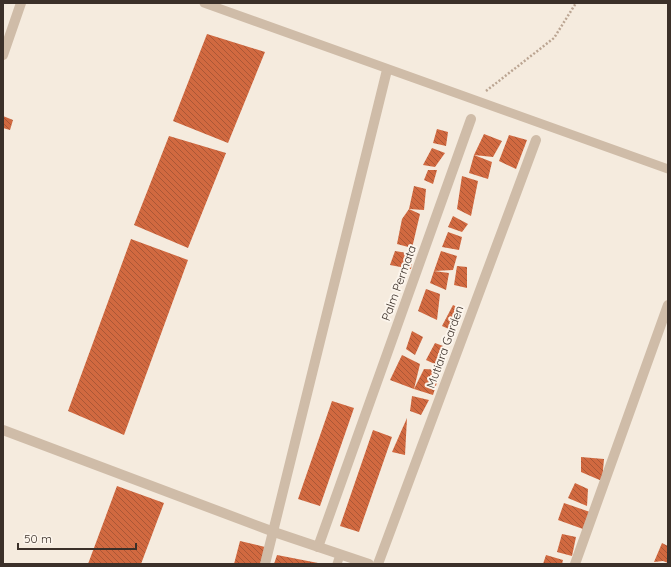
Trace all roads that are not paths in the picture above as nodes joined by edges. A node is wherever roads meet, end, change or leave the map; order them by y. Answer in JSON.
{"nodes":[{"id":1,"x":21,"y":3,"type":"edge"},
{"id":2,"x":204,"y":3,"type":"edge"},
{"id":3,"x":3,"y":55,"type":"edge"},
{"id":4,"x":388,"y":70,"type":"junction"},
{"id":5,"x":471,"y":119,"type":"dead end"},
{"id":6,"x":536,"y":140,"type":"dead end"},
{"id":7,"x":668,"y":169,"type":"edge"},
{"id":8,"x":668,"y":305,"type":"edge"},
{"id":9,"x":3,"y":430,"type":"edge"},
{"id":10,"x":274,"y":532,"type":"junction"},
{"id":11,"x":318,"y":548,"type":"junction"},
{"id":12,"x":338,"y":559,"type":"edge"},
{"id":13,"x":265,"y":564,"type":"edge"},
{"id":14,"x":369,"y":564,"type":"edge"},
{"id":15,"x":378,"y":564,"type":"edge"},
{"id":16,"x":575,"y":564,"type":"edge"}],
"edges":[{"from":1,"to":3,"type":"street"},
{"from":2,"to":4,"type":"lane"},
{"from":4,"to":7,"type":"lane"},
{"from":4,"to":10,"type":"street"},
{"from":5,"to":11,"type":"street","name":"Palm Permata"},
{"from":6,"to":15,"type":"street","name":"Mutiara Garden"},
{"from":8,"to":16,"type":"street"},
{"from":9,"to":10,"type":"street"},
{"from":10,"to":11,"type":"street"},
{"from":10,"to":13,"type":"street"},
{"from":11,"to":12,"type":"street"},
{"from":12,"to":14,"type":"street"}]}
